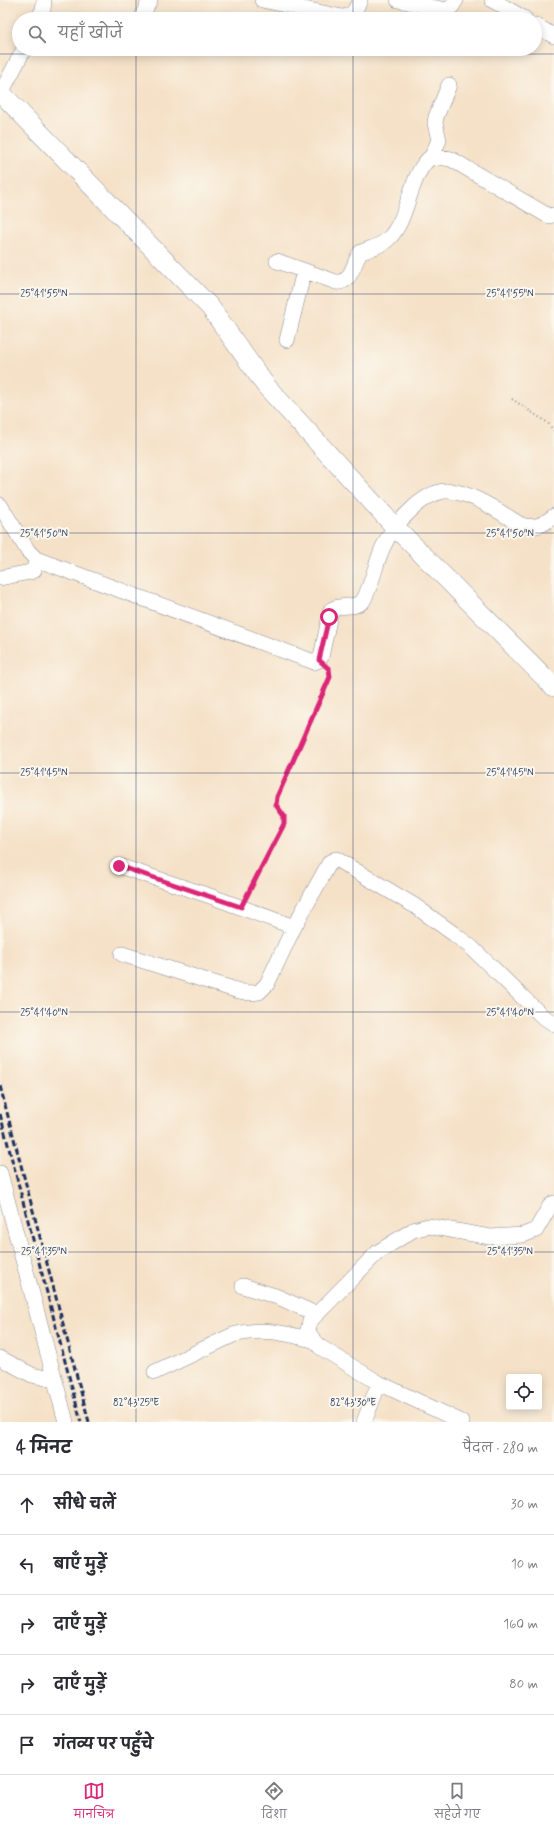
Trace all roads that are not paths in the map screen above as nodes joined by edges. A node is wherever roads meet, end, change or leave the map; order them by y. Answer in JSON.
{"nodes":[{"id":1,"x":44,"y":0,"type":"edge"},
{"id":2,"x":150,"y":0,"type":"edge"},
{"id":3,"x":262,"y":0,"type":"edge"},
{"id":4,"x":360,"y":0,"type":"edge"},
{"id":5,"x":398,"y":0,"type":"edge"},
{"id":6,"x":456,"y":0,"type":"edge"},
{"id":7,"x":492,"y":0,"type":"edge"},
{"id":8,"x":42,"y":12,"type":"edge"},
{"id":9,"x":144,"y":12,"type":"edge"},
{"id":10,"x":323,"y":12,"type":"edge"},
{"id":11,"x":353,"y":12,"type":"edge"},
{"id":12,"x":513,"y":12,"type":"edge"},
{"id":13,"x":542,"y":29,"type":"edge"},
{"id":14,"x":554,"y":36,"type":"edge"},
{"id":15,"x":20,"y":56,"type":"edge"},
{"id":16,"x":449,"y":85,"type":"dead end"},
{"id":17,"x":1,"y":93,"type":"edge"},
{"id":18,"x":432,"y":156,"type":"junction"},
{"id":19,"x":554,"y":215,"type":"edge"},
{"id":20,"x":277,"y":261,"type":"dead end"},
{"id":21,"x":304,"y":271,"type":"junction"},
{"id":22,"x":287,"y":340,"type":"dead end"},
{"id":23,"x":0,"y":505,"type":"edge"},
{"id":24,"x":554,"y":516,"type":"edge"},
{"id":25,"x":395,"y":527,"type":"junction"},
{"id":26,"x":36,"y":559,"type":"junction"},
{"id":27,"x":0,"y":578,"type":"edge"},
{"id":28,"x":554,"y":687,"type":"edge"},
{"id":29,"x":119,"y":866,"type":"dead end"},
{"id":30,"x":294,"y":927,"type":"junction"},
{"id":31,"x":122,"y":954,"type":"dead end"},
{"id":32,"x":554,"y":1024,"type":"edge"},
{"id":33,"x":0,"y":1173,"type":"edge"},
{"id":34,"x":554,"y":1203,"type":"edge"},
{"id":35,"x":4,"y":1204,"type":"edge"},
{"id":36,"x":243,"y":1286,"type":"dead end"},
{"id":37,"x":316,"y":1314,"type":"junction"},
{"id":38,"x":313,"y":1340,"type":"junction"},
{"id":39,"x":0,"y":1358,"type":"edge"},
{"id":40,"x":155,"y":1372,"type":"dead end"},
{"id":41,"x":55,"y":1380,"type":"junction"},
{"id":42,"x":379,"y":1383,"type":"junction"},
{"id":43,"x":66,"y":1422,"type":"edge"},
{"id":44,"x":364,"y":1422,"type":"edge"},
{"id":45,"x":462,"y":1422,"type":"edge"}],
"edges":[{"from":1,"to":8,"type":"street"},
{"from":2,"to":9,"type":"street"},
{"from":3,"to":10,"type":"street"},
{"from":4,"to":11,"type":"street"},
{"from":5,"to":6,"type":"street"},
{"from":7,"to":12,"type":"street"},
{"from":13,"to":14,"type":"street"},
{"from":15,"to":17,"type":"street"},
{"from":16,"to":18,"type":"street"},
{"from":17,"to":25,"type":"main road"},
{"from":18,"to":19,"type":"street"},
{"from":18,"to":21,"type":"street"},
{"from":20,"to":21,"type":"street"},
{"from":21,"to":22,"type":"street"},
{"from":23,"to":26,"type":"street"},
{"from":24,"to":25,"type":"street"},
{"from":25,"to":26,"type":"street"},
{"from":25,"to":28,"type":"main road"},
{"from":26,"to":27,"type":"street"},
{"from":29,"to":30,"type":"street"},
{"from":30,"to":31,"type":"street"},
{"from":30,"to":32,"type":"street"},
{"from":33,"to":35,"type":"street"},
{"from":34,"to":37,"type":"street"},
{"from":35,"to":41,"type":"street"},
{"from":36,"to":37,"type":"street"},
{"from":37,"to":38,"type":"street"},
{"from":38,"to":40,"type":"street"},
{"from":38,"to":42,"type":"street"},
{"from":39,"to":41,"type":"street"},
{"from":41,"to":43,"type":"street"},
{"from":42,"to":44,"type":"street"},
{"from":42,"to":45,"type":"street"}]}
